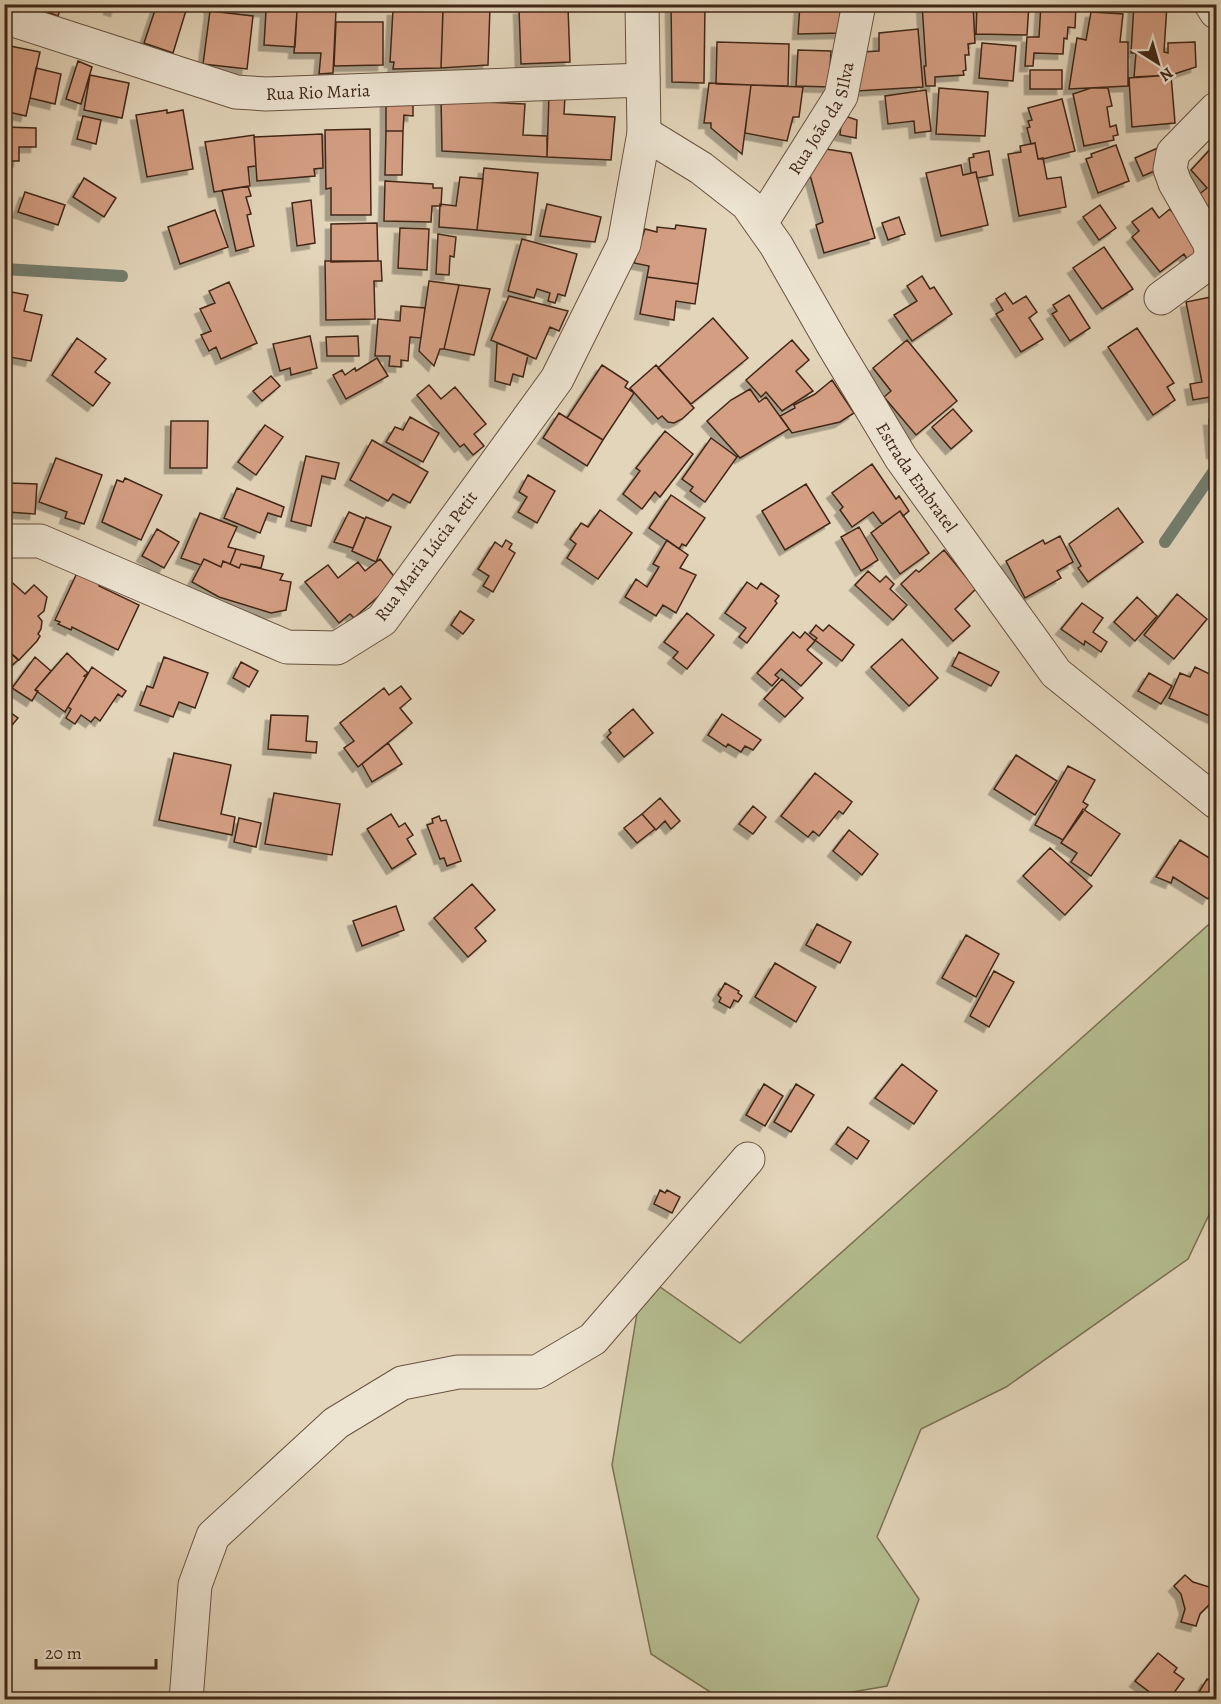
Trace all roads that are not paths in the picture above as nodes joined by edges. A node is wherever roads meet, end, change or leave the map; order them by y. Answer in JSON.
{"nodes":[{"id":1,"x":642,"y":4,"type":"edge"},
{"id":2,"x":860,"y":4,"type":"edge"},
{"id":3,"x":1211,"y":4,"type":"edge"},
{"id":4,"x":1216,"y":12,"type":"edge"},
{"id":5,"x":4,"y":17,"type":"edge"},
{"id":6,"x":643,"y":80,"type":"junction"},
{"id":7,"x":1216,"y":109,"type":"edge"},
{"id":8,"x":644,"y":133,"type":"junction"},
{"id":9,"x":760,"y":223,"type":"junction"},
{"id":10,"x":1161,"y":298,"type":"dead end"},
{"id":11,"x":4,"y":542,"type":"edge"},
{"id":12,"x":1216,"y":802,"type":"edge"},
{"id":13,"x":748,"y":1159,"type":"dead end"},
{"id":14,"x":186,"y":1700,"type":"edge"}],
"edges":[{"from":1,"to":6,"type":"street","name":"Rua Maria Lúcia Petit"},
{"from":2,"to":9,"type":"street","name":"Rua João da SIlva"},
{"from":3,"to":4,"type":"street"},
{"from":5,"to":6,"type":"street","name":"Rua Rio Maria"},
{"from":6,"to":8,"type":"street","name":"Rua Maria Lúcia Petit"},
{"from":7,"to":10,"type":"street"},
{"from":8,"to":9,"type":"street","name":"Estrada Embratel"},
{"from":8,"to":11,"type":"street","name":"Rua Maria Lúcia Petit"},
{"from":9,"to":12,"type":"street","name":"Estrada Embratel"},
{"from":13,"to":14,"type":"street"}]}
